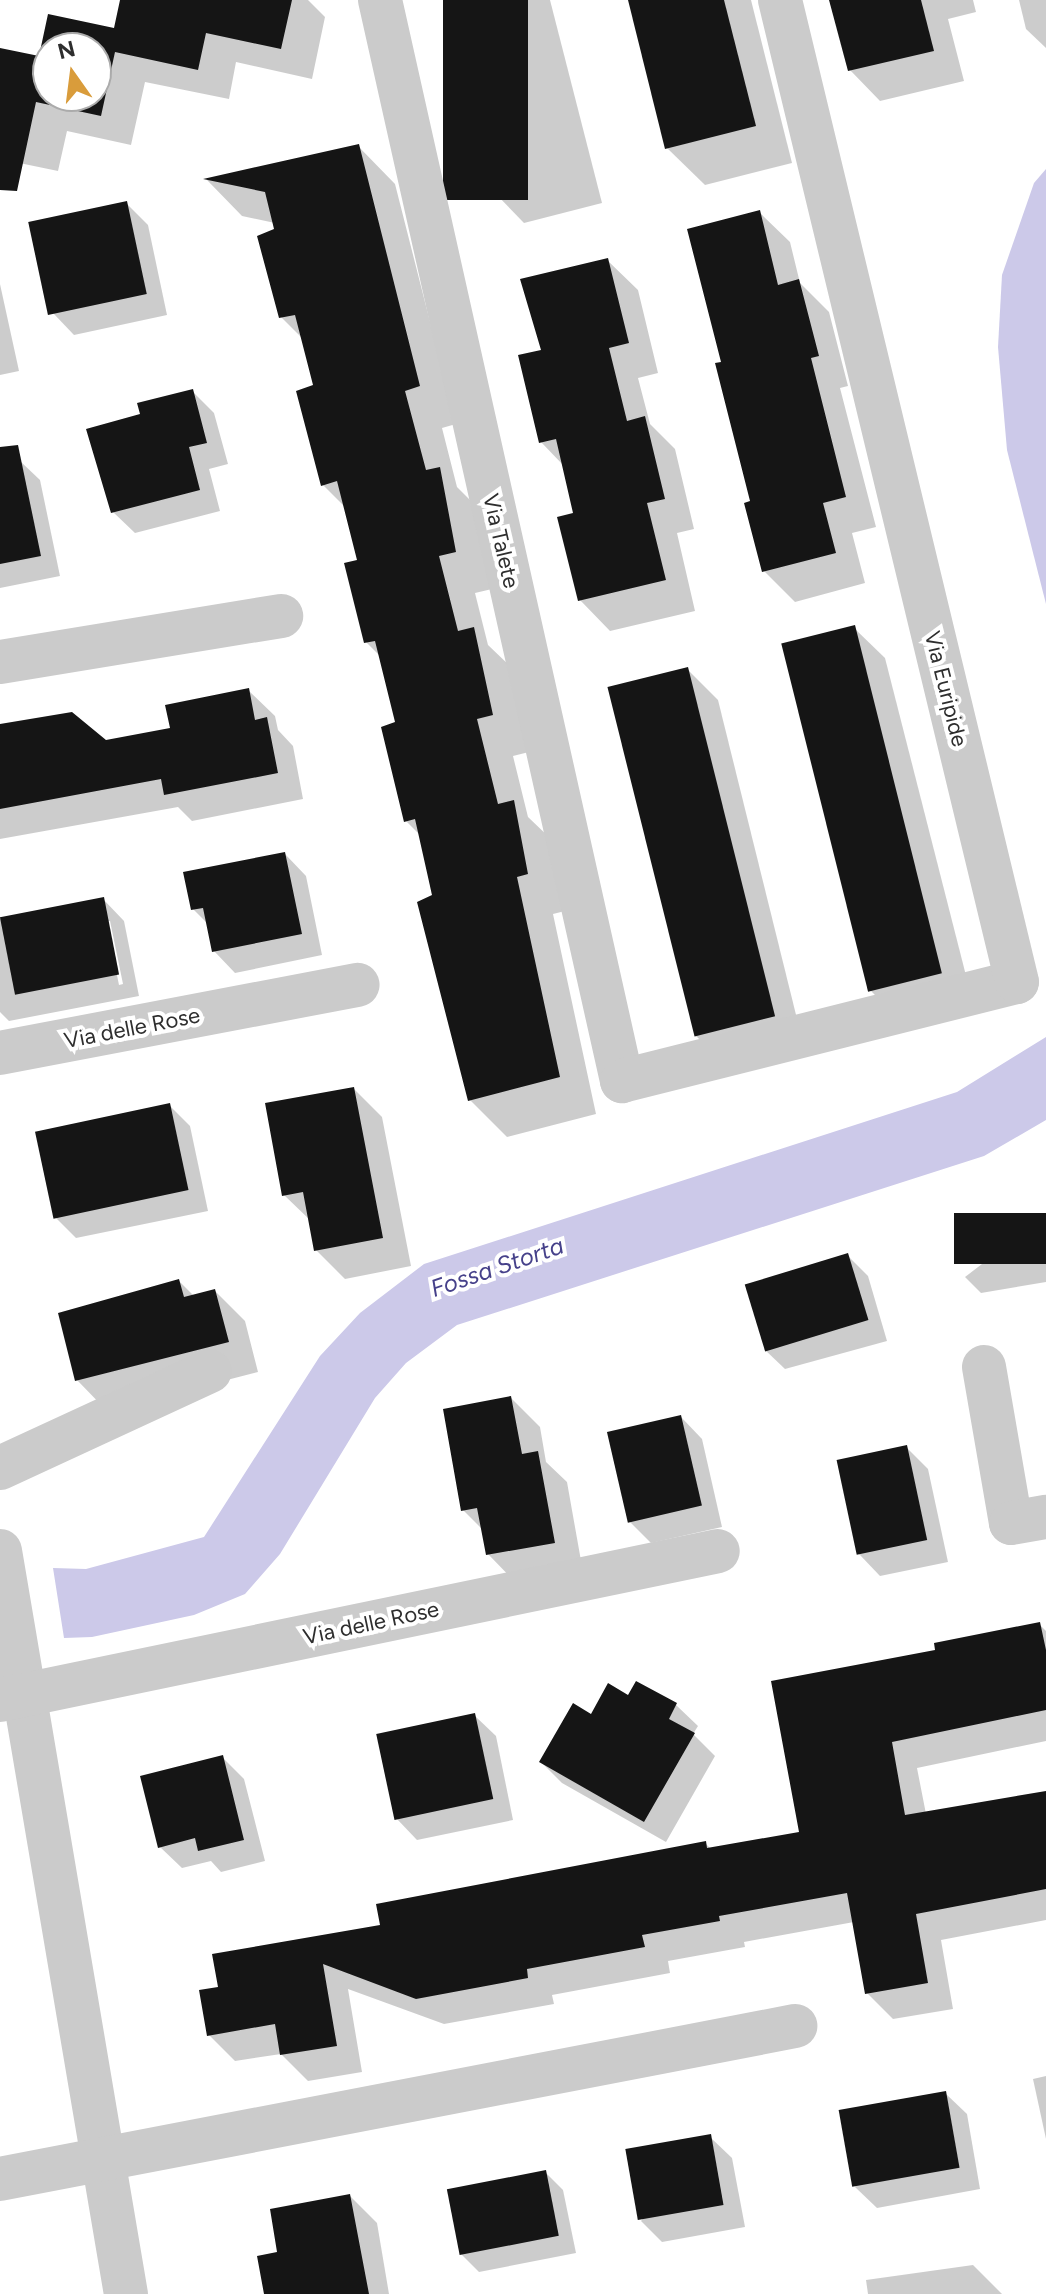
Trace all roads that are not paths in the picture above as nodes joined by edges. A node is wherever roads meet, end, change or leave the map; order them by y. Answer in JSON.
{"nodes":[{"id":1,"x":380,"y":0,"type":"edge"},
{"id":2,"x":780,"y":0,"type":"edge"},
{"id":3,"x":281,"y":616,"type":"dead end"},
{"id":4,"x":0,"y":662,"type":"edge"},
{"id":5,"x":358,"y":985,"type":"dead end"},
{"id":6,"x":0,"y":1053,"type":"edge"},
{"id":7,"x":622,"y":1081,"type":"joint"},
{"id":8,"x":984,"y":1367,"type":"dead end"},
{"id":9,"x":210,"y":1371,"type":"dead end"},
{"id":10,"x":0,"y":1468,"type":"edge"},
{"id":11,"x":1046,"y":1517,"type":"edge"},
{"id":12,"x":0,"y":1551,"type":"edge"},
{"id":13,"x":718,"y":1551,"type":"dead end"},
{"id":14,"x":12,"y":1698,"type":"edge"},
{"id":15,"x":795,"y":2026,"type":"dead end"},
{"id":16,"x":104,"y":2163,"type":"junction"},
{"id":17,"x":0,"y":2179,"type":"edge"},
{"id":18,"x":126,"y":2294,"type":"edge"}],
"edges":[{"from":1,"to":7,"type":"street","name":"Via Talete"},
{"from":2,"to":7,"type":"street","name":"Via Euripide"},
{"from":3,"to":4,"type":"street"},
{"from":5,"to":6,"type":"street","name":"Via delle Rose"},
{"from":8,"to":11,"type":"street"},
{"from":9,"to":10,"type":"street"},
{"from":12,"to":14,"type":"street"},
{"from":13,"to":14,"type":"street","name":"Via delle Rose"},
{"from":14,"to":16,"type":"street"},
{"from":15,"to":16,"type":"street"},
{"from":16,"to":17,"type":"street"},
{"from":16,"to":18,"type":"street"}]}
